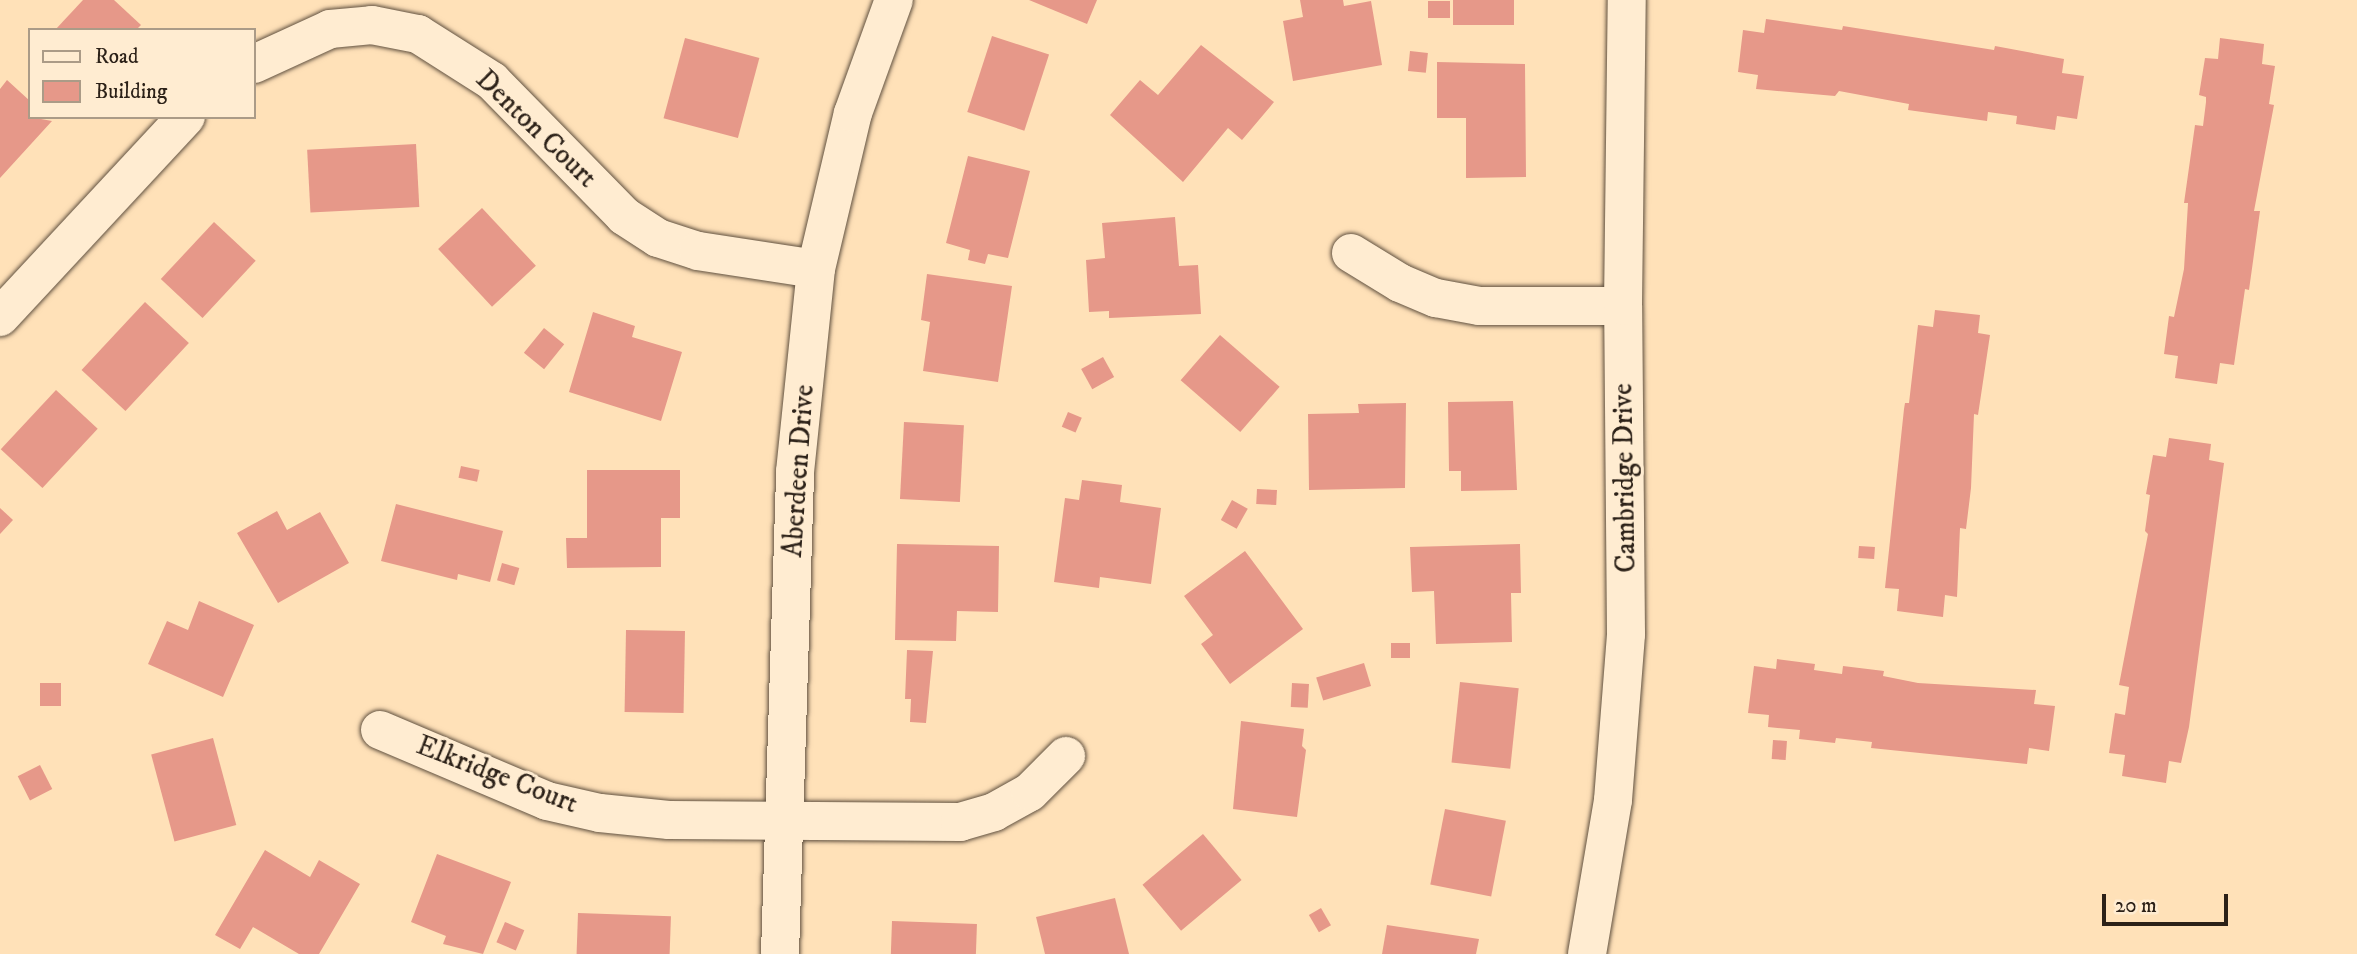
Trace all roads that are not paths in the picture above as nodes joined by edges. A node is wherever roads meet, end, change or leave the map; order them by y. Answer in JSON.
{"nodes":[{"id":1,"x":894,"y":0,"type":"edge"},
{"id":2,"x":1627,"y":0,"type":"edge"},
{"id":3,"x":256,"y":63,"type":"edge"},
{"id":4,"x":184,"y":119,"type":"edge"},
{"id":5,"x":1351,"y":253,"type":"dead end"},
{"id":6,"x":816,"y":270,"type":"junction"},
{"id":7,"x":1623,"y":306,"type":"junction"},
{"id":8,"x":0,"y":317,"type":"edge"},
{"id":9,"x":380,"y":730,"type":"dead end"},
{"id":10,"x":1066,"y":756,"type":"dead end"},
{"id":11,"x":784,"y":822,"type":"junction"},
{"id":12,"x":779,"y":954,"type":"edge"},
{"id":13,"x":1587,"y":954,"type":"edge"}],
"edges":[{"from":1,"to":6,"type":"street","name":"Aberdeen Drive"},
{"from":2,"to":7,"type":"street","name":"Cambridge Drive"},
{"from":3,"to":6,"type":"street","name":"Denton Court"},
{"from":4,"to":8,"type":"street"},
{"from":5,"to":7,"type":"street"},
{"from":6,"to":11,"type":"street","name":"Aberdeen Drive"},
{"from":7,"to":13,"type":"street","name":"Cambridge Drive"},
{"from":9,"to":11,"type":"street","name":"Elkridge Court"},
{"from":10,"to":11,"type":"street","name":"Elkridge Court"},
{"from":11,"to":12,"type":"street","name":"Aberdeen Drive"}]}
